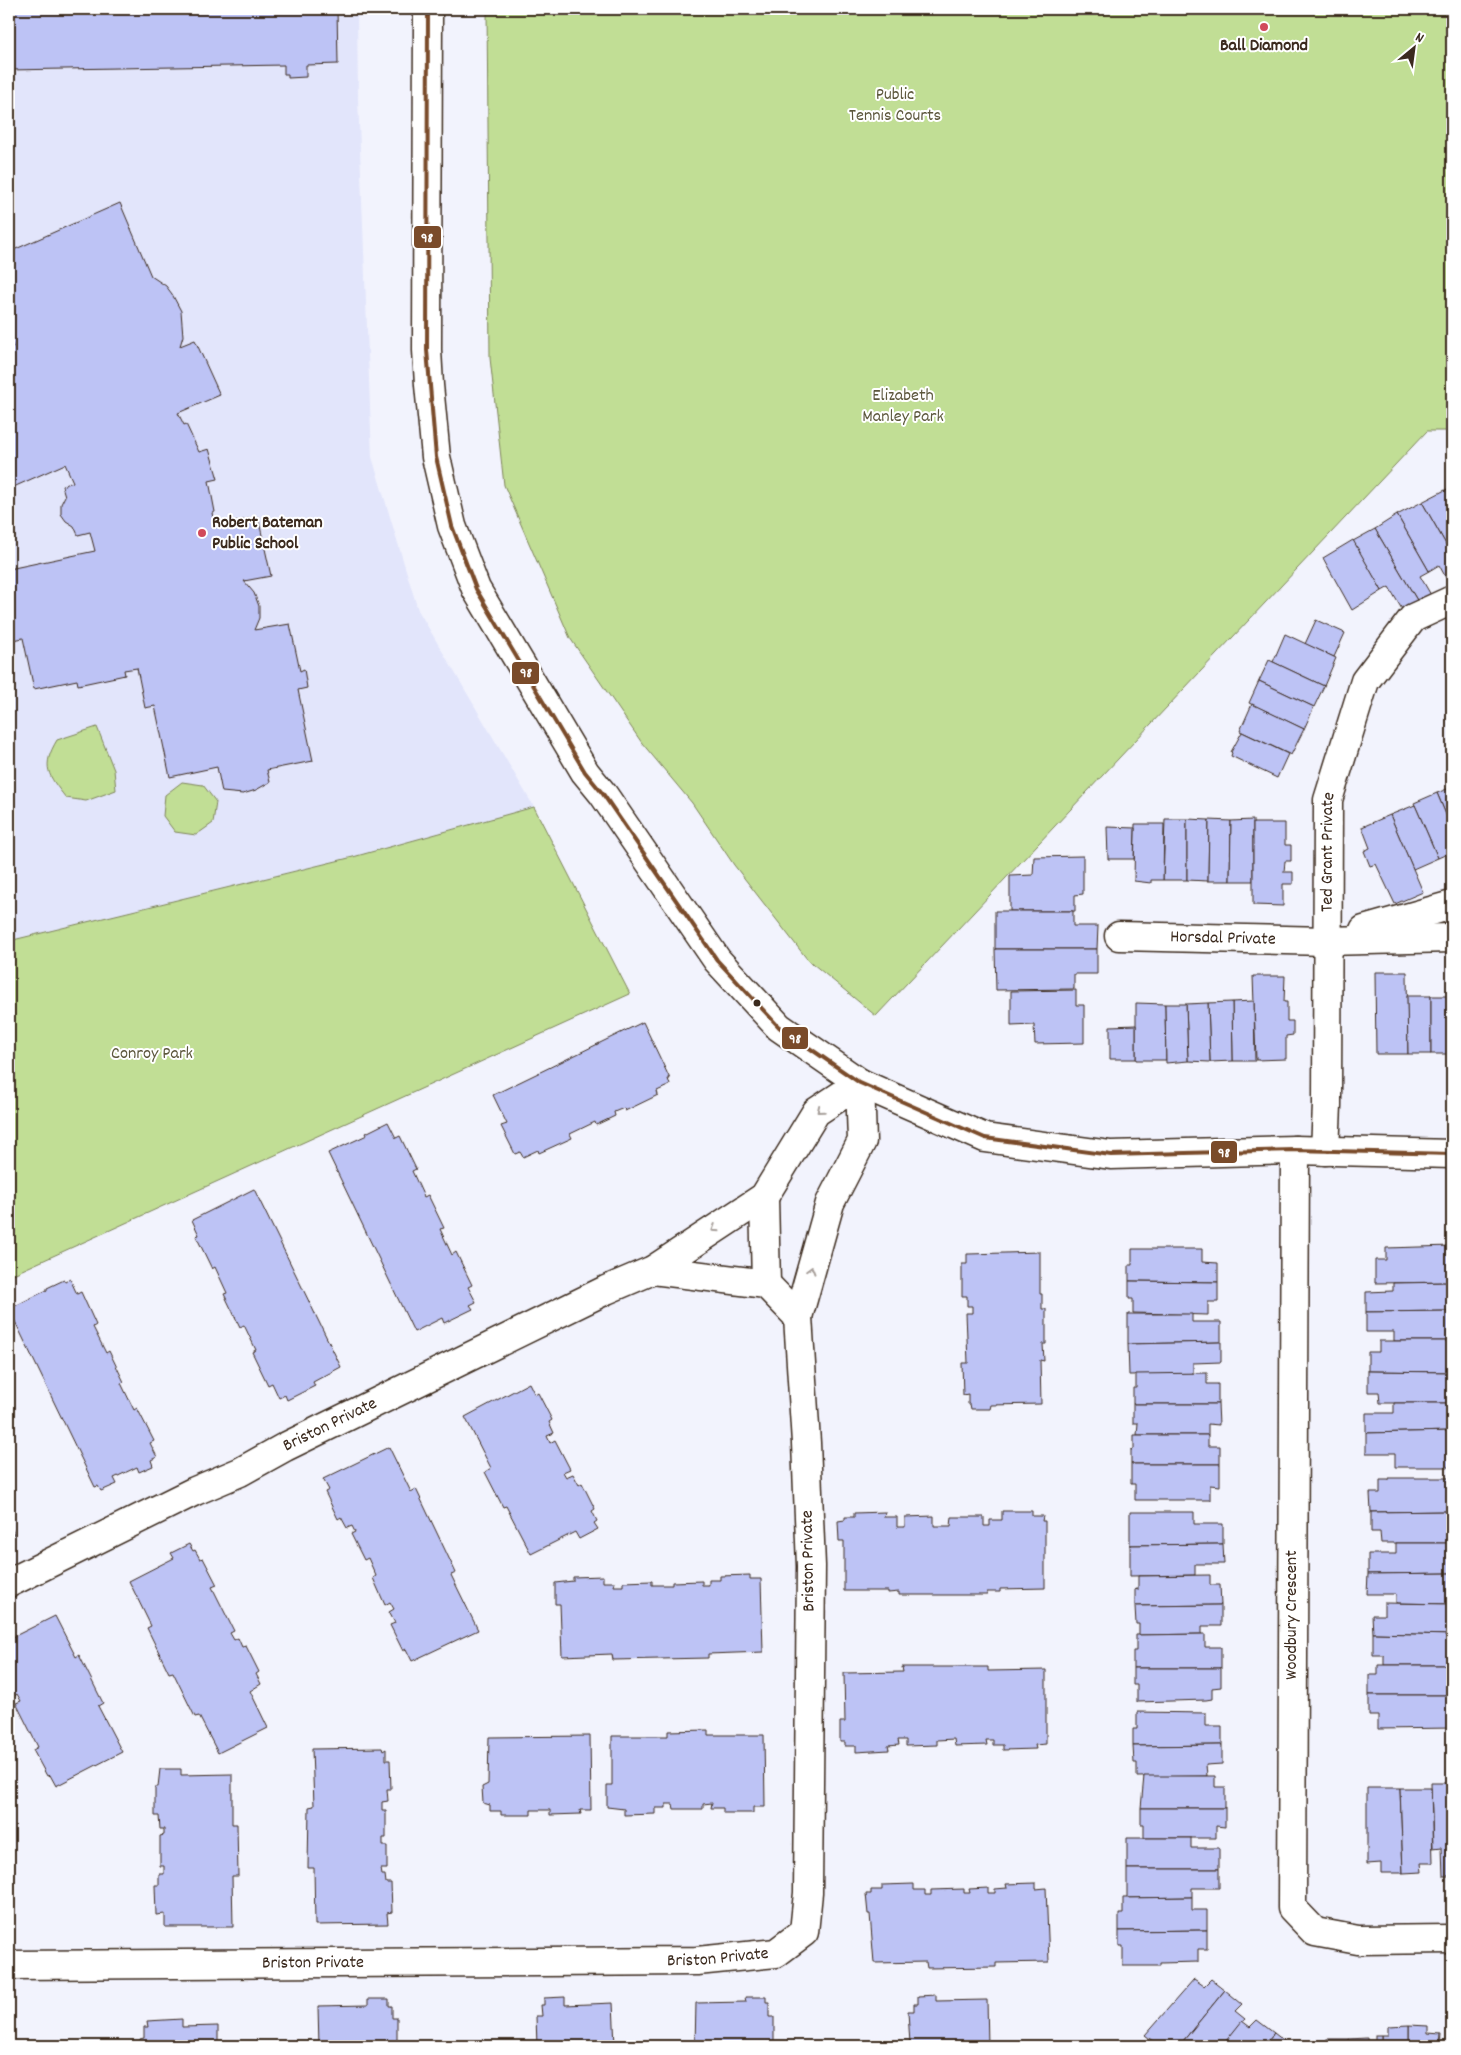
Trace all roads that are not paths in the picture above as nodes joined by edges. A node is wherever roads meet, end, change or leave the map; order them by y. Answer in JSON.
{"nodes":[{"id":1,"x":428,"y":9,"type":"edge"},
{"id":2,"x":1452,"y":600,"type":"edge"},
{"id":3,"x":1452,"y":905,"type":"edge"},
{"id":4,"x":1119,"y":936,"type":"dead end"},
{"id":5,"x":1452,"y":938,"type":"edge"},
{"id":6,"x":1326,"y":941,"type":"junction"},
{"id":7,"x":860,"y":1083,"type":"junction"},
{"id":8,"x":1295,"y":1150,"type":"junction"},
{"id":9,"x":1324,"y":1151,"type":"junction"},
{"id":10,"x":1452,"y":1154,"type":"edge"},
{"id":11,"x":764,"y":1197,"type":"junction"},
{"id":12,"x":653,"y":1270,"type":"junction"},
{"id":13,"x":766,"y":1284,"type":"junction"},
{"id":14,"x":798,"y":1317,"type":"junction"},
{"id":15,"x":9,"y":1583,"type":"edge"},
{"id":16,"x":1452,"y":1939,"type":"edge"},
{"id":17,"x":9,"y":1965,"type":"edge"}],
"edges":[{"from":1,"to":7,"type":"street"},
{"from":2,"to":6,"type":"street","name":"Ted Grant Private"},
{"from":3,"to":6,"type":"street","name":"Horsdal Private"},
{"from":4,"to":6,"type":"street","name":"Horsdal Private"},
{"from":5,"to":6,"type":"street","name":"Horsdal Private"},
{"from":6,"to":9,"type":"street","name":"Ted Grant Private"},
{"from":7,"to":8,"type":"street"},
{"from":7,"to":11,"type":"street","name":"Briston Private","one_way":true},
{"from":14,"to":7,"type":"street","name":"Briston Private","one_way":true},
{"from":8,"to":9,"type":"street"},
{"from":8,"to":16,"type":"street","name":"Woodbury Crescent"},
{"from":9,"to":10,"type":"street"},
{"from":11,"to":12,"type":"street","name":"Briston Private","one_way":true},
{"from":11,"to":13,"type":"street"},
{"from":12,"to":13,"type":"street"},
{"from":12,"to":15,"type":"street","name":"Briston Private"},
{"from":13,"to":14,"type":"street"},
{"from":14,"to":17,"type":"street","name":"Briston Private"}]}
